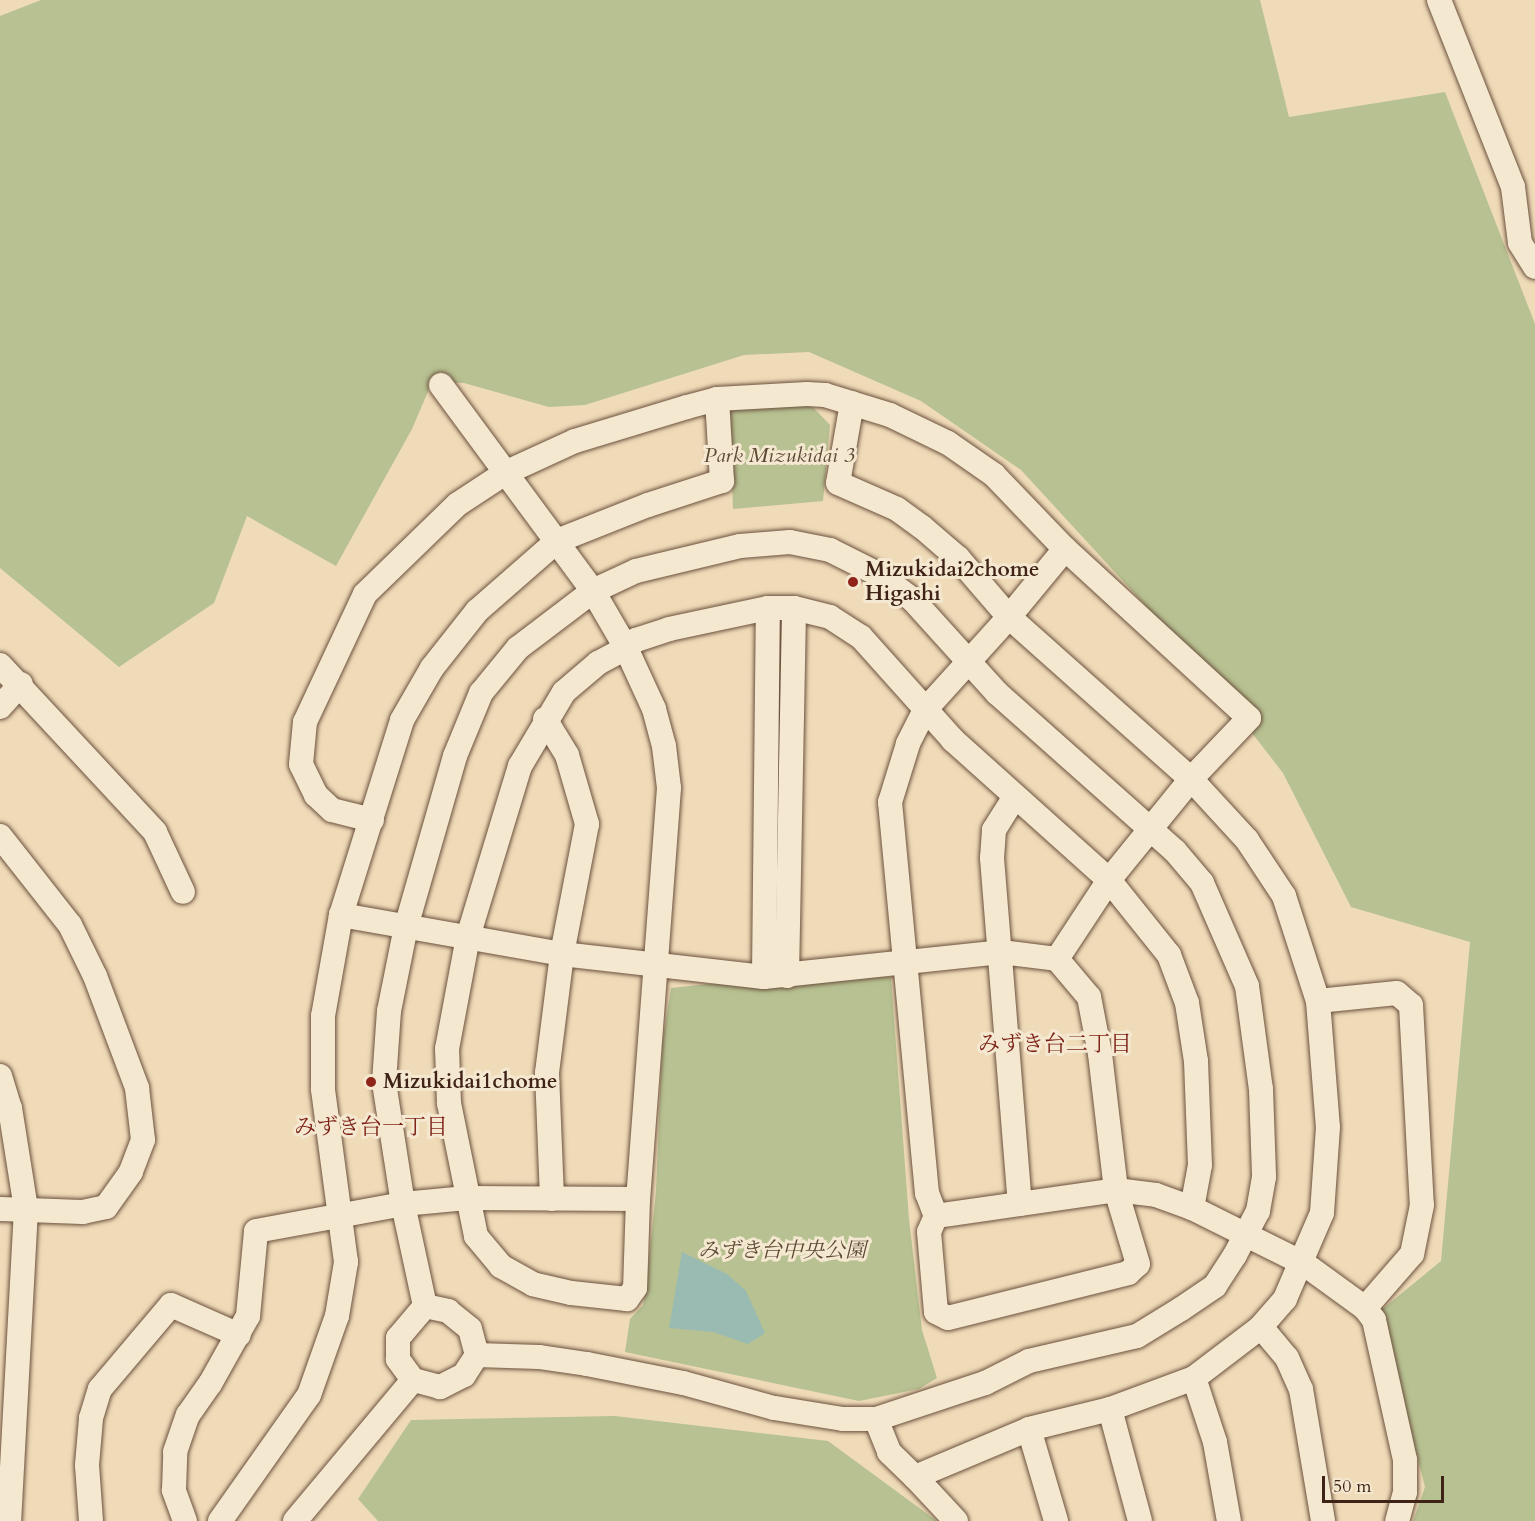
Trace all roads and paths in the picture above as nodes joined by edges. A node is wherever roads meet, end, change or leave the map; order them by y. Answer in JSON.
{"nodes":[{"id":1,"x":1439,"y":0,"type":"edge"},
{"id":2,"x":1535,"y":267,"type":"edge"},
{"id":3,"x":441,"y":385,"type":"dead end"},
{"id":4,"x":717,"y":399,"type":"junction"},
{"id":5,"x":852,"y":403,"type":"junction"},
{"id":6,"x":505,"y":473,"type":"junction"},
{"id":7,"x":557,"y":541,"type":"junction"},
{"id":8,"x":1065,"y":549,"type":"junction"},
{"id":9,"x":592,"y":591,"type":"junction"},
{"id":10,"x":768,"y":608,"type":"junction"},
{"id":11,"x":794,"y":608,"type":"junction"},
{"id":12,"x":1010,"y":617,"type":"junction"},
{"id":13,"x":626,"y":648,"type":"junction"},
{"id":14,"x":968,"y":662,"type":"junction"},
{"id":15,"x":0,"y":665,"type":"edge"},
{"id":16,"x":21,"y":684,"type":"junction"},
{"id":17,"x":0,"y":707,"type":"edge"},
{"id":18,"x":925,"y":710,"type":"junction"},
{"id":19,"x":545,"y":718,"type":"junction"},
{"id":20,"x":1191,"y":779,"type":"junction"},
{"id":21,"x":1014,"y":798,"type":"junction"},
{"id":22,"x":372,"y":820,"type":"junction"},
{"id":23,"x":1151,"y":830,"type":"junction"},
{"id":24,"x":0,"y":836,"type":"edge"},
{"id":25,"x":1109,"y":880,"type":"junction"},
{"id":26,"x":183,"y":892,"type":"dead end"},
{"id":27,"x":341,"y":915,"type":"junction"},
{"id":28,"x":406,"y":927,"type":"junction"},
{"id":29,"x":468,"y":937,"type":"junction"},
{"id":30,"x":1001,"y":952,"type":"junction"},
{"id":31,"x":562,"y":954,"type":"junction"},
{"id":32,"x":1057,"y":959,"type":"junction"},
{"id":33,"x":905,"y":962,"type":"junction"},
{"id":34,"x":658,"y":967,"type":"junction"},
{"id":35,"x":775,"y":977,"type":"junction"},
{"id":36,"x":1318,"y":1001,"type":"junction"},
{"id":37,"x":0,"y":1076,"type":"edge"},
{"id":38,"x":1116,"y":1190,"type":"junction"},
{"id":39,"x":467,"y":1198,"type":"junction"},
{"id":40,"x":552,"y":1199,"type":"junction"},
{"id":41,"x":638,"y":1199,"type":"junction"},
{"id":42,"x":1020,"y":1203,"type":"junction"},
{"id":43,"x":403,"y":1204,"type":"junction"},
{"id":44,"x":1192,"y":1208,"type":"junction"},
{"id":45,"x":0,"y":1209,"type":"edge"},
{"id":46,"x":26,"y":1209,"type":"junction"},
{"id":47,"x":341,"y":1214,"type":"junction"},
{"id":48,"x":936,"y":1216,"type":"junction"},
{"id":49,"x":1248,"y":1234,"type":"junction"},
{"id":50,"x":1303,"y":1263,"type":"junction"},
{"id":51,"x":425,"y":1306,"type":"junction"},
{"id":52,"x":1365,"y":1308,"type":"junction"},
{"id":53,"x":1262,"y":1327,"type":"junction"},
{"id":54,"x":240,"y":1335,"type":"junction"},
{"id":55,"x":477,"y":1355,"type":"junction"},
{"id":56,"x":1194,"y":1378,"type":"junction"},
{"id":57,"x":413,"y":1380,"type":"junction"},
{"id":58,"x":1110,"y":1409,"type":"junction"},
{"id":59,"x":876,"y":1419,"type":"junction"},
{"id":60,"x":1029,"y":1429,"type":"junction"},
{"id":61,"x":915,"y":1477,"type":"junction"},
{"id":62,"x":9,"y":1521,"type":"edge"},
{"id":63,"x":91,"y":1521,"type":"edge"},
{"id":64,"x":185,"y":1521,"type":"edge"},
{"id":65,"x":220,"y":1521,"type":"edge"},
{"id":66,"x":295,"y":1521,"type":"edge"},
{"id":67,"x":956,"y":1521,"type":"edge"},
{"id":68,"x":1056,"y":1521,"type":"edge"},
{"id":69,"x":1140,"y":1521,"type":"edge"},
{"id":70,"x":1229,"y":1521,"type":"edge"},
{"id":71,"x":1323,"y":1521,"type":"edge"},
{"id":72,"x":1397,"y":1521,"type":"edge"}],
"edges":[{"from":1,"to":2,"type":"street"},
{"from":3,"to":6,"type":"street"},
{"from":4,"to":5,"type":"street"},
{"from":4,"to":6,"type":"street"},
{"from":4,"to":7,"type":"street"},
{"from":5,"to":8,"type":"street"},
{"from":5,"to":12,"type":"street"},
{"from":6,"to":7,"type":"street"},
{"from":6,"to":22,"type":"street"},
{"from":7,"to":9,"type":"street"},
{"from":7,"to":22,"type":"street"},
{"from":8,"to":12,"type":"street"},
{"from":8,"to":20,"type":"street"},
{"from":9,"to":13,"type":"street"},
{"from":9,"to":14,"type":"street"},
{"from":9,"to":28,"type":"street"},
{"from":10,"to":11,"type":"street"},
{"from":10,"to":13,"type":"street"},
{"from":10,"to":35,"type":"street"},
{"from":11,"to":18,"type":"street"},
{"from":11,"to":35,"type":"street"},
{"from":12,"to":14,"type":"street"},
{"from":12,"to":20,"type":"street"},
{"from":13,"to":19,"type":"street"},
{"from":13,"to":34,"type":"street"},
{"from":14,"to":18,"type":"street"},
{"from":14,"to":23,"type":"street"},
{"from":15,"to":16,"type":"street"},
{"from":16,"to":17,"type":"street"},
{"from":16,"to":26,"type":"street"},
{"from":18,"to":21,"type":"street"},
{"from":18,"to":33,"type":"street"},
{"from":19,"to":29,"type":"street"},
{"from":19,"to":31,"type":"street"},
{"from":20,"to":23,"type":"street"},
{"from":20,"to":36,"type":"street"},
{"from":21,"to":25,"type":"street"},
{"from":21,"to":30,"type":"street"},
{"from":22,"to":27,"type":"street"},
{"from":23,"to":25,"type":"street"},
{"from":23,"to":49,"type":"street"},
{"from":24,"to":46,"type":"street"},
{"from":25,"to":32,"type":"street"},
{"from":25,"to":44,"type":"street"},
{"from":27,"to":28,"type":"street"},
{"from":27,"to":47,"type":"street"},
{"from":28,"to":29,"type":"street"},
{"from":28,"to":43,"type":"street"},
{"from":29,"to":31,"type":"street"},
{"from":29,"to":39,"type":"street"},
{"from":30,"to":32,"type":"street"},
{"from":30,"to":33,"type":"street"},
{"from":30,"to":42,"type":"street"},
{"from":31,"to":34,"type":"street"},
{"from":31,"to":40,"type":"street"},
{"from":32,"to":38,"type":"street"},
{"from":33,"to":35,"type":"street"},
{"from":33,"to":48,"type":"street"},
{"from":34,"to":35,"type":"street"},
{"from":34,"to":41,"type":"street"},
{"from":36,"to":50,"type":"street"},
{"from":36,"to":52,"type":"street"},
{"from":37,"to":46,"type":"street"},
{"from":38,"to":42,"type":"street"},
{"from":38,"to":44,"type":"street"},
{"from":38,"to":48,"type":"street"},
{"from":39,"to":40,"type":"street"},
{"from":39,"to":41,"type":"street"},
{"from":39,"to":43,"type":"street"},
{"from":40,"to":41,"type":"street"},
{"from":42,"to":48,"type":"street"},
{"from":43,"to":47,"type":"street"},
{"from":43,"to":51,"type":"street"},
{"from":44,"to":49,"type":"street"},
{"from":45,"to":46,"type":"street"},
{"from":46,"to":62,"type":"street"},
{"from":47,"to":54,"type":"street"},
{"from":47,"to":65,"type":"street"},
{"from":49,"to":50,"type":"street"},
{"from":49,"to":59,"type":"street"},
{"from":50,"to":52,"type":"street"},
{"from":50,"to":53,"type":"street"},
{"from":51,"to":55,"type":"street"},
{"from":51,"to":57,"type":"street"},
{"from":52,"to":72,"type":"street"},
{"from":53,"to":56,"type":"street"},
{"from":53,"to":71,"type":"street"},
{"from":54,"to":63,"type":"street"},
{"from":54,"to":64,"type":"street"},
{"from":55,"to":57,"type":"street"},
{"from":55,"to":59,"type":"street"},
{"from":56,"to":58,"type":"street"},
{"from":56,"to":70,"type":"street"},
{"from":57,"to":66,"type":"street"},
{"from":58,"to":60,"type":"street"},
{"from":58,"to":69,"type":"street"},
{"from":59,"to":61,"type":"street"},
{"from":60,"to":61,"type":"street"},
{"from":60,"to":68,"type":"street"},
{"from":61,"to":67,"type":"street"}]}
